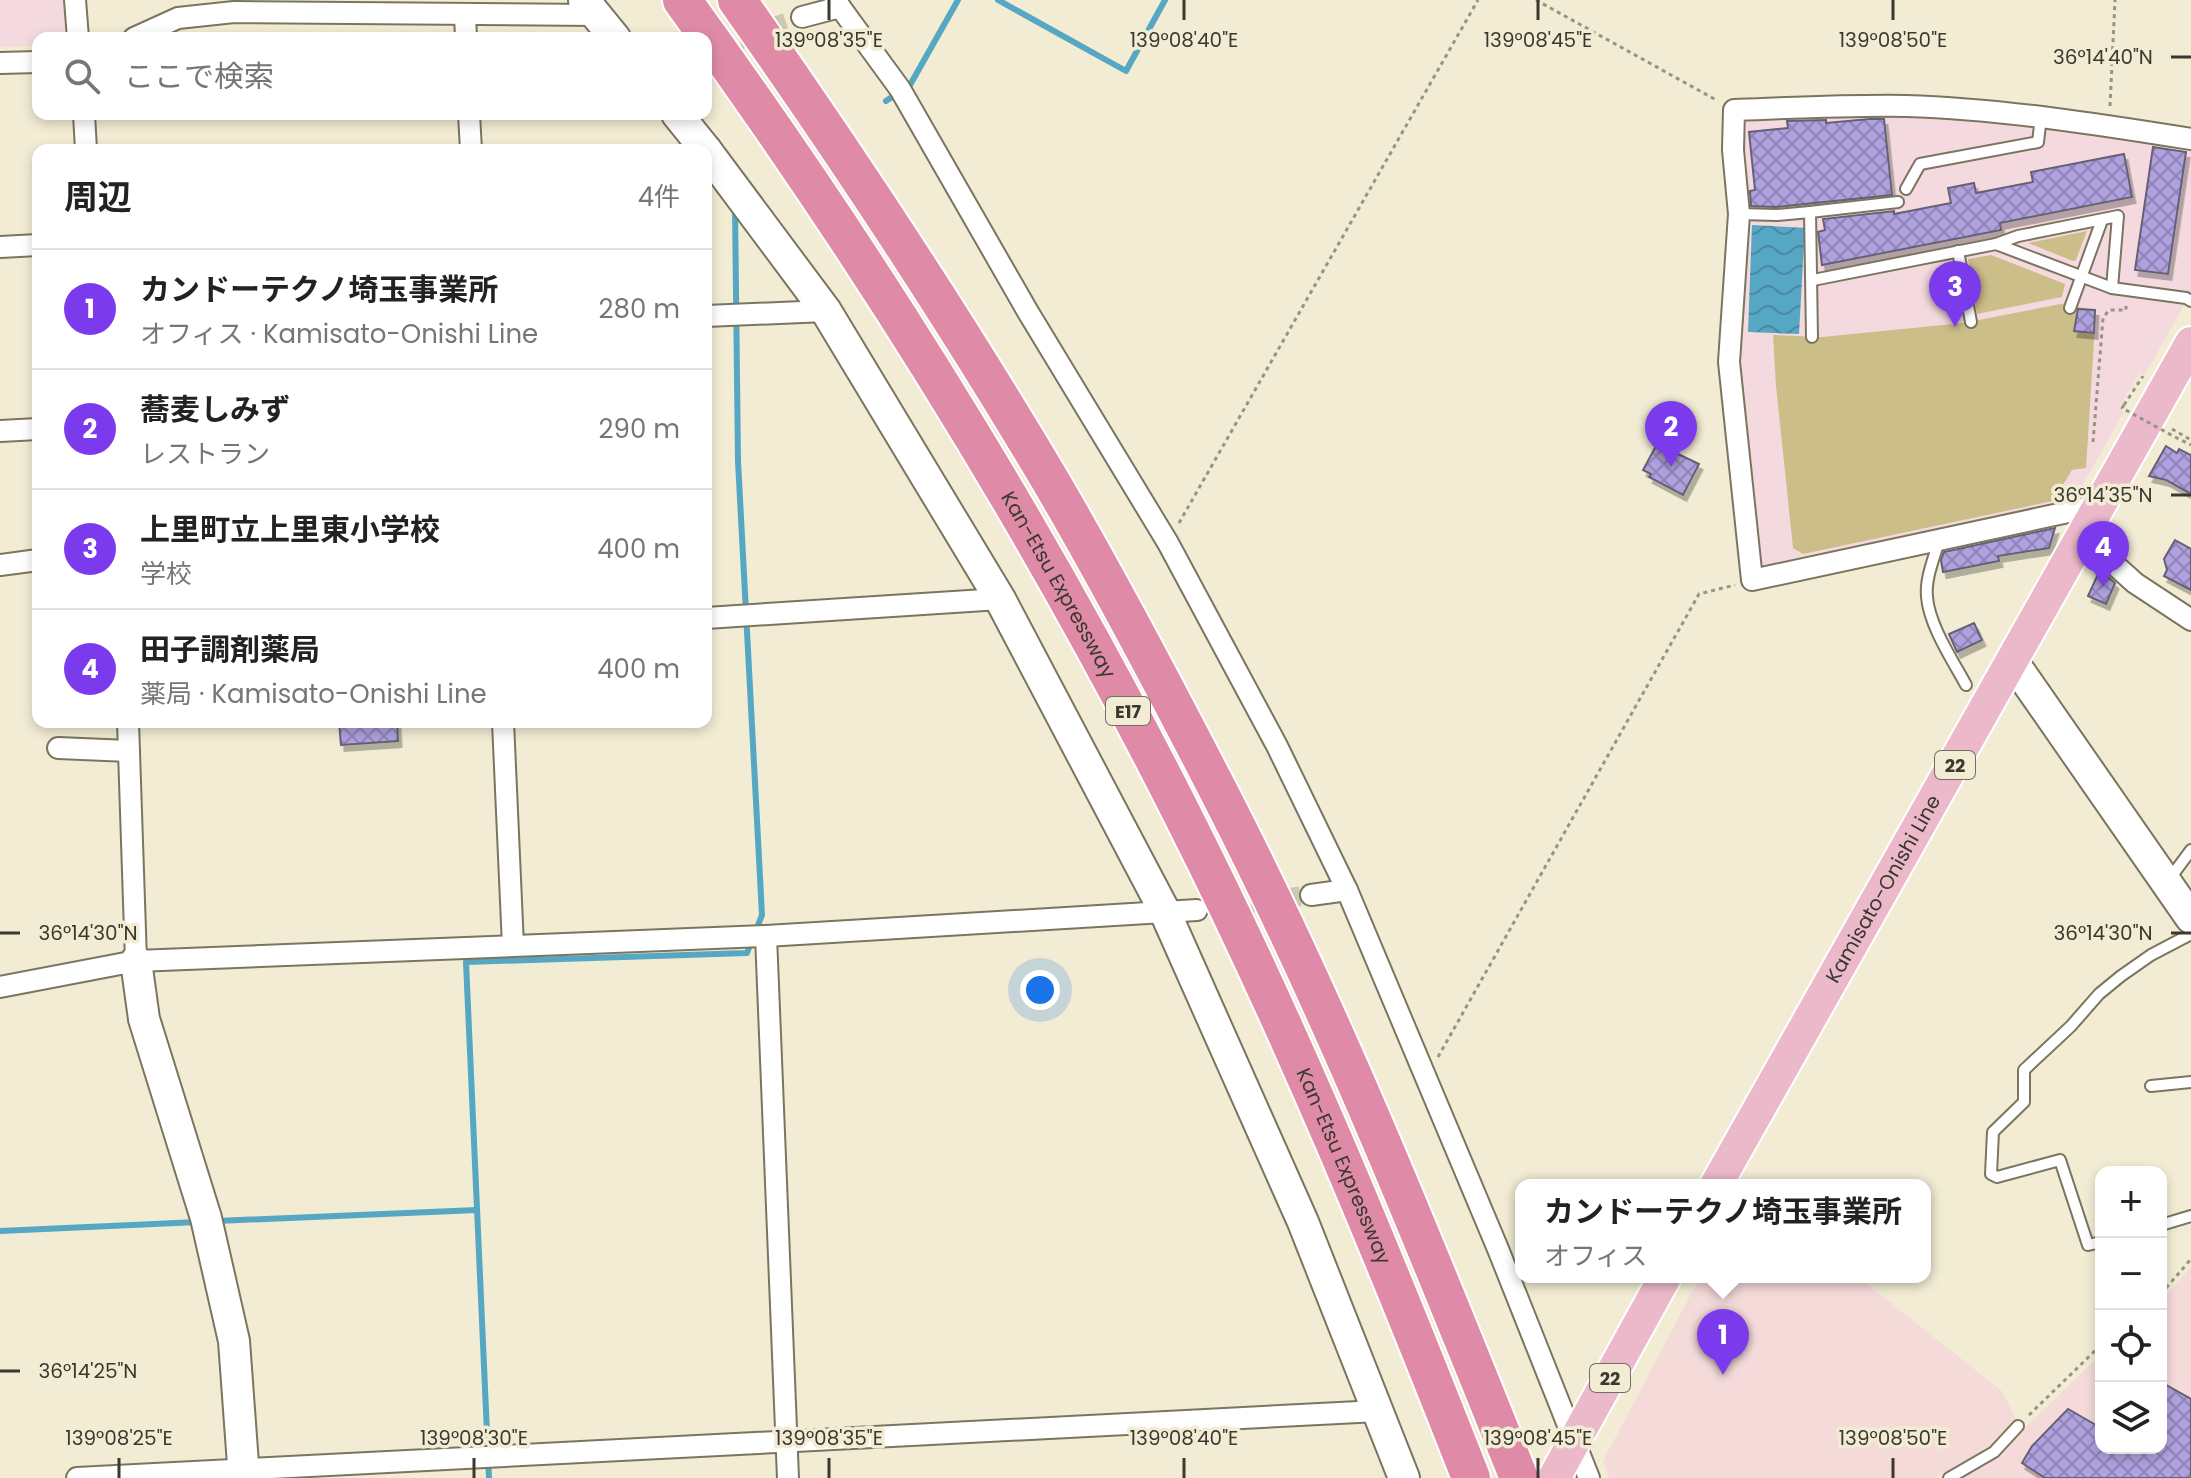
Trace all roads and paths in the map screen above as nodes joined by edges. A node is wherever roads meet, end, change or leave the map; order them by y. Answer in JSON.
{"nodes":[{"id":1,"x":75,"y":0,"type":"edge"},
{"id":2,"x":682,"y":0,"type":"edge"},
{"id":3,"x":737,"y":0,"type":"edge"},
{"id":4,"x":1478,"y":0,"type":"edge"},
{"id":5,"x":1536,"y":0,"type":"edge"},
{"id":6,"x":2115,"y":0,"type":"edge"},
{"id":7,"x":838,"y":3,"type":"edge"},
{"id":8,"x":315,"y":7,"type":"edge"},
{"id":9,"x":179,"y":9,"type":"edge"},
{"id":10,"x":465,"y":15,"type":"junction"},
{"id":11,"x":802,"y":17,"type":"tunnel mouth"},
{"id":12,"x":598,"y":18,"type":"edge"},
{"id":13,"x":78,"y":32,"type":"edge"},
{"id":14,"x":143,"y":32,"type":"edge"},
{"id":15,"x":466,"y":32,"type":"edge"},
{"id":16,"x":705,"y":32,"type":"edge"},
{"id":17,"x":712,"y":42,"type":"edge"},
{"id":18,"x":32,"y":62,"type":"edge"},
{"id":19,"x":0,"y":63,"type":"edge"},
{"id":20,"x":1734,"y":110,"type":"junction"},
{"id":21,"x":2041,"y":117,"type":"junction"},
{"id":22,"x":84,"y":120,"type":"edge"},
{"id":23,"x":469,"y":120,"type":"edge"},
{"id":24,"x":682,"y":120,"type":"edge"},
{"id":25,"x":2109,"y":126,"type":"junction"},
{"id":26,"x":2191,"y":139,"type":"edge"},
{"id":27,"x":86,"y":144,"type":"edge"},
{"id":28,"x":471,"y":144,"type":"edge"},
{"id":29,"x":701,"y":144,"type":"edge"},
{"id":30,"x":712,"y":157,"type":"edge"},
{"id":31,"x":1906,"y":189,"type":"dead end"},
{"id":32,"x":1898,"y":202,"type":"dead end"},
{"id":33,"x":1810,"y":212,"type":"junction"},
{"id":34,"x":1739,"y":214,"type":"junction"},
{"id":35,"x":2102,"y":220,"type":"junction"},
{"id":36,"x":1996,"y":244,"type":"junction"},
{"id":37,"x":32,"y":245,"type":"edge"},
{"id":38,"x":0,"y":247,"type":"edge"},
{"id":39,"x":1958,"y":251,"type":"junction"},
{"id":40,"x":2081,"y":276,"type":"junction"},
{"id":41,"x":1813,"y":280,"type":"junction"},
{"id":42,"x":2112,"y":288,"type":"junction"},
{"id":43,"x":2129,"y":291,"type":"junction"},
{"id":44,"x":2191,"y":301,"type":"edge"},
{"id":45,"x":2070,"y":308,"type":"dead end"},
{"id":46,"x":826,"y":311,"type":"junction"},
{"id":47,"x":712,"y":316,"type":"edge"},
{"id":48,"x":1971,"y":322,"type":"dead end"},
{"id":49,"x":1812,"y":337,"type":"dead end"},
{"id":50,"x":2188,"y":357,"type":"edge"},
{"id":51,"x":2141,"y":376,"type":"dead end"},
{"id":52,"x":32,"y":429,"type":"edge"},
{"id":53,"x":0,"y":431,"type":"edge"},
{"id":54,"x":2177,"y":432,"type":"dead end"},
{"id":55,"x":2093,"y":442,"type":"dead end"},
{"id":56,"x":2191,"y":442,"type":"edge"},
{"id":57,"x":2101,"y":505,"type":"junction"},
{"id":58,"x":2084,"y":537,"type":"junction"},
{"id":59,"x":1939,"y":541,"type":"junction"},
{"id":60,"x":1168,"y":543,"type":"junction"},
{"id":61,"x":32,"y":561,"type":"edge"},
{"id":62,"x":0,"y":565,"type":"edge"},
{"id":63,"x":1752,"y":580,"type":"junction"},
{"id":64,"x":1000,"y":599,"type":"junction"},
{"id":65,"x":712,"y":618,"type":"edge"},
{"id":66,"x":2191,"y":620,"type":"edge"},
{"id":67,"x":2013,"y":662,"type":"junction"},
{"id":68,"x":1966,"y":685,"type":"dead end"},
{"id":69,"x":128,"y":728,"type":"edge"},
{"id":70,"x":503,"y":728,"type":"edge"},
{"id":71,"x":58,"y":748,"type":"dead end"},
{"id":72,"x":129,"y":751,"type":"junction"},
{"id":73,"x":2191,"y":850,"type":"edge"},
{"id":74,"x":1347,"y":890,"type":"junction"},
{"id":75,"x":1311,"y":895,"type":"tunnel mouth"},
{"id":76,"x":2181,"y":898,"type":"edge"},
{"id":77,"x":1197,"y":910,"type":"tunnel mouth"},
{"id":78,"x":1165,"y":912,"type":"junction"},
{"id":79,"x":2191,"y":934,"type":"edge"},
{"id":80,"x":766,"y":936,"type":"junction"},
{"id":81,"x":513,"y":946,"type":"junction"},
{"id":82,"x":136,"y":961,"type":"junction"},
{"id":83,"x":0,"y":987,"type":"edge"},
{"id":84,"x":1427,"y":1078,"type":"junction"},
{"id":85,"x":2191,"y":1082,"type":"edge"},
{"id":86,"x":2151,"y":1086,"type":"dead end"},
{"id":87,"x":1719,"y":1179,"type":"edge"},
{"id":88,"x":2191,"y":1216,"type":"edge"},
{"id":89,"x":2167,"y":1223,"type":"edge"},
{"id":90,"x":2095,"y":1243,"type":"edge"},
{"id":91,"x":2191,"y":1259,"type":"edge"},
{"id":92,"x":1662,"y":1283,"type":"edge"},
{"id":93,"x":2167,"y":1287,"type":"edge"},
{"id":94,"x":2095,"y":1351,"type":"edge"},
{"id":95,"x":1378,"y":1411,"type":"junction"},
{"id":96,"x":2018,"y":1426,"type":"joint"},
{"id":97,"x":1575,"y":1441,"type":"junction"},
{"id":98,"x":786,"y":1444,"type":"junction"},
{"id":99,"x":244,"y":1474,"type":"edge"},
{"id":100,"x":77,"y":1478,"type":"edge"},
{"id":101,"x":788,"y":1478,"type":"edge"},
{"id":102,"x":1404,"y":1478,"type":"edge"},
{"id":103,"x":1471,"y":1478,"type":"edge"},
{"id":104,"x":1519,"y":1478,"type":"edge"},
{"id":105,"x":1554,"y":1478,"type":"edge"},
{"id":106,"x":1589,"y":1478,"type":"edge"},
{"id":107,"x":1949,"y":1478,"type":"edge"}],
"edges":[{"from":1,"to":13,"type":"street"},
{"from":2,"to":16,"type":"highway","name":"Kan-Etsu Expressway","number":"E17"},
{"from":3,"to":104,"type":"highway","number":"E17"},
{"from":4,"to":60,"type":"path"},
{"from":5,"to":20,"type":"path"},
{"from":6,"to":25,"type":"path"},
{"from":7,"to":11,"type":"street"},
{"from":7,"to":60,"type":"street"},
{"from":8,"to":9,"type":"street"},
{"from":8,"to":10,"type":"street"},
{"from":9,"to":14,"type":"street"},
{"from":10,"to":12,"type":"street"},
{"from":10,"to":15,"type":"street"},
{"from":17,"to":103,"type":"highway","name":"Kan-Etsu Expressway","number":"E17"},
{"from":18,"to":19,"type":"street"},
{"from":20,"to":21,"type":"street"},
{"from":20,"to":34,"type":"street"},
{"from":21,"to":25,"type":"street"},
{"from":21,"to":31,"type":"lane"},
{"from":22,"to":27,"type":"street"},
{"from":23,"to":28,"type":"street"},
{"from":24,"to":29,"type":"street"},
{"from":25,"to":26,"type":"street"},
{"from":30,"to":46,"type":"street"},
{"from":32,"to":33,"type":"lane"},
{"from":33,"to":34,"type":"lane"},
{"from":33,"to":41,"type":"lane"},
{"from":34,"to":63,"type":"street"},
{"from":35,"to":36,"type":"lane"},
{"from":35,"to":40,"type":"lane"},
{"from":35,"to":42,"type":"lane"},
{"from":36,"to":39,"type":"lane"},
{"from":36,"to":40,"type":"lane"},
{"from":37,"to":38,"type":"street"},
{"from":39,"to":41,"type":"lane"},
{"from":39,"to":48,"type":"lane"},
{"from":40,"to":42,"type":"lane"},
{"from":40,"to":45,"type":"lane"},
{"from":41,"to":49,"type":"lane"},
{"from":42,"to":43,"type":"lane"},
{"from":43,"to":44,"type":"lane"},
{"from":43,"to":55,"type":"path"},
{"from":46,"to":47,"type":"street"},
{"from":46,"to":64,"type":"street"},
{"from":50,"to":57,"type":"main road","name":"Kamisato-Onishi Line","number":"22"},
{"from":51,"to":56,"type":"path","bridge":true},
{"from":52,"to":53,"type":"street"},
{"from":54,"to":56,"type":"path"},
{"from":57,"to":58,"type":"main road","name":"Kamisato-Onishi Line","number":"22"},
{"from":57,"to":59,"type":"street"},
{"from":58,"to":66,"type":"street"},
{"from":58,"to":67,"type":"main road","name":"Kamisato-Onishi Line","number":"22"},
{"from":59,"to":63,"type":"street"},
{"from":59,"to":68,"type":"lane"},
{"from":60,"to":74,"type":"street"},
{"from":61,"to":62,"type":"street"},
{"from":63,"to":84,"type":"path"},
{"from":64,"to":65,"type":"street"},
{"from":64,"to":78,"type":"street"},
{"from":67,"to":76,"type":"street"},
{"from":67,"to":87,"type":"main road","name":"Kamisato-Onishi Line","number":"22"},
{"from":69,"to":72,"type":"street"},
{"from":70,"to":81,"type":"street"},
{"from":71,"to":72,"type":"street"},
{"from":72,"to":82,"type":"street"},
{"from":73,"to":76,"type":"lane"},
{"from":74,"to":75,"type":"street"},
{"from":74,"to":84,"type":"street"},
{"from":77,"to":78,"type":"street"},
{"from":78,"to":80,"type":"street"},
{"from":78,"to":95,"type":"street"},
{"from":79,"to":90,"type":"lane"},
{"from":80,"to":81,"type":"street"},
{"from":80,"to":98,"type":"street"},
{"from":81,"to":82,"type":"street"},
{"from":82,"to":83,"type":"street"},
{"from":82,"to":99,"type":"street"},
{"from":84,"to":97,"type":"street"},
{"from":85,"to":86,"type":"lane"},
{"from":88,"to":89,"type":"lane"},
{"from":91,"to":93,"type":"path"},
{"from":92,"to":97,"type":"main road","number":"22"},
{"from":94,"to":96,"type":"path"},
{"from":95,"to":98,"type":"street"},
{"from":95,"to":102,"type":"street"},
{"from":96,"to":107,"type":"lane"},
{"from":97,"to":105,"type":"main road","number":"22"},
{"from":97,"to":106,"type":"street"},
{"from":98,"to":99,"type":"street"},
{"from":98,"to":101,"type":"street"},
{"from":99,"to":100,"type":"street"}]}
